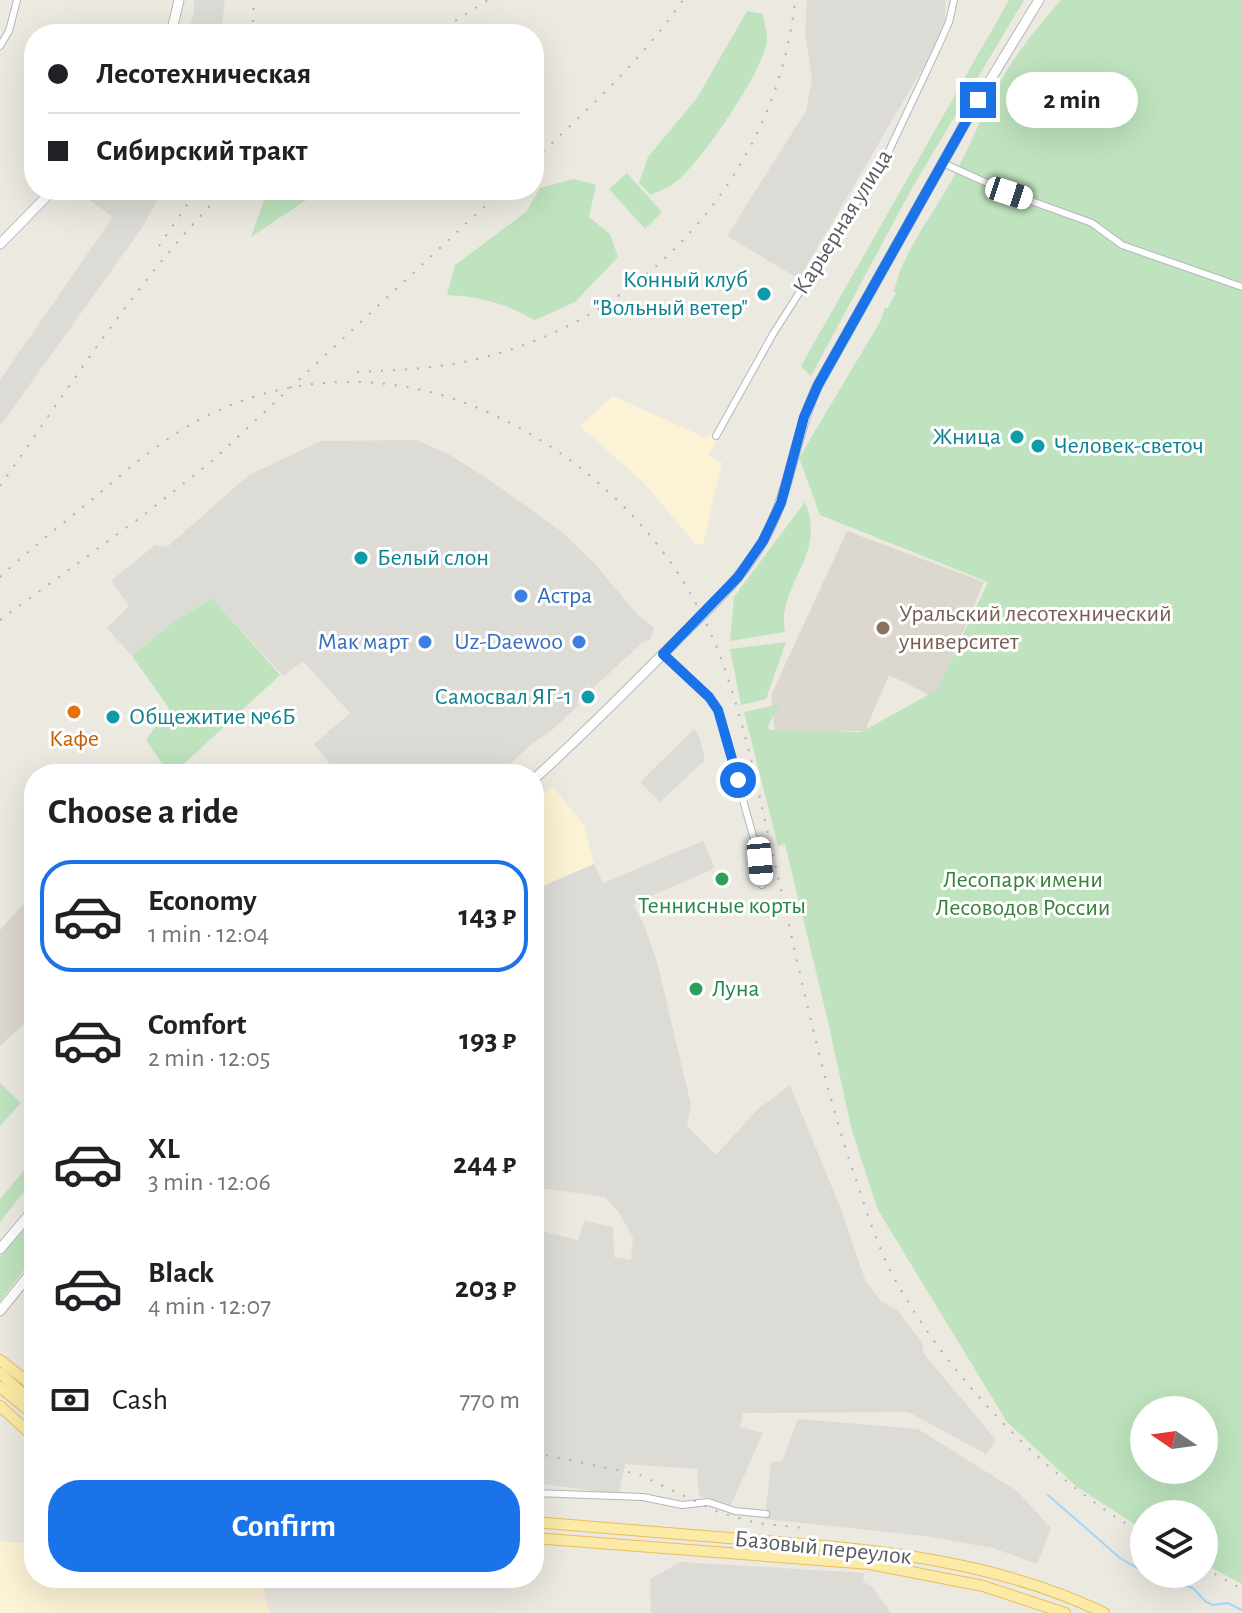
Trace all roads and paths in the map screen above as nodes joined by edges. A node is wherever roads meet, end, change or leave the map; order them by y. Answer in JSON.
{"nodes":[{"id":1,"x":17,"y":0,"type":"edge"},
{"id":2,"x":179,"y":0,"type":"edge"},
{"id":3,"x":954,"y":0,"type":"edge"},
{"id":4,"x":1039,"y":0,"type":"edge"},
{"id":5,"x":173,"y":24,"type":"edge"},
{"id":6,"x":0,"y":46,"type":"edge"},
{"id":7,"x":943,"y":163,"type":"junction"},
{"id":8,"x":43,"y":200,"type":"edge"},
{"id":9,"x":0,"y":244,"type":"edge"},
{"id":10,"x":1242,"y":287,"type":"edge"},
{"id":11,"x":716,"y":436,"type":"dead end"},
{"id":12,"x":663,"y":654,"type":"junction"},
{"id":13,"x":544,"y":770,"type":"edge"},
{"id":14,"x":762,"y":885,"type":"dead end"},
{"id":15,"x":22,"y":1221,"type":"edge"},
{"id":16,"x":0,"y":1249,"type":"edge"},
{"id":17,"x":24,"y":1281,"type":"edge"},
{"id":18,"x":0,"y":1311,"type":"edge"},
{"id":19,"x":0,"y":1360,"type":"edge"},
{"id":20,"x":0,"y":1373,"type":"edge"},
{"id":21,"x":24,"y":1379,"type":"edge"},
{"id":22,"x":0,"y":1387,"type":"edge"},
{"id":23,"x":24,"y":1395,"type":"edge"},
{"id":24,"x":0,"y":1406,"type":"edge"},
{"id":25,"x":24,"y":1407,"type":"edge"},
{"id":26,"x":24,"y":1428,"type":"edge"},
{"id":27,"x":544,"y":1493,"type":"edge"},
{"id":28,"x":766,"y":1514,"type":"dead end"},
{"id":29,"x":544,"y":1523,"type":"edge"},
{"id":30,"x":544,"y":1539,"type":"edge"},
{"id":31,"x":1065,"y":1613,"type":"edge"},
{"id":32,"x":1104,"y":1613,"type":"edge"}],
"edges":[{"from":1,"to":6,"type":"street"},
{"from":2,"to":5,"type":"main road"},
{"from":3,"to":11,"type":"street","name":"Карьерная улица"},
{"from":4,"to":7,"type":"main road"},
{"from":7,"to":10,"type":"street"},
{"from":7,"to":12,"type":"main road"},
{"from":8,"to":9,"type":"main road"},
{"from":12,"to":13,"type":"main road"},
{"from":12,"to":14,"type":"street"},
{"from":15,"to":16,"type":"main road"},
{"from":17,"to":18,"type":"main road"},
{"from":19,"to":21,"type":"main road"},
{"from":20,"to":23,"type":"main road"},
{"from":22,"to":25,"type":"main road"},
{"from":24,"to":26,"type":"main road"},
{"from":27,"to":28,"type":"street"},
{"from":29,"to":32,"type":"main road","name":"Базовый переулок"},
{"from":30,"to":31,"type":"main road","name":"Базовый переулок"}]}
